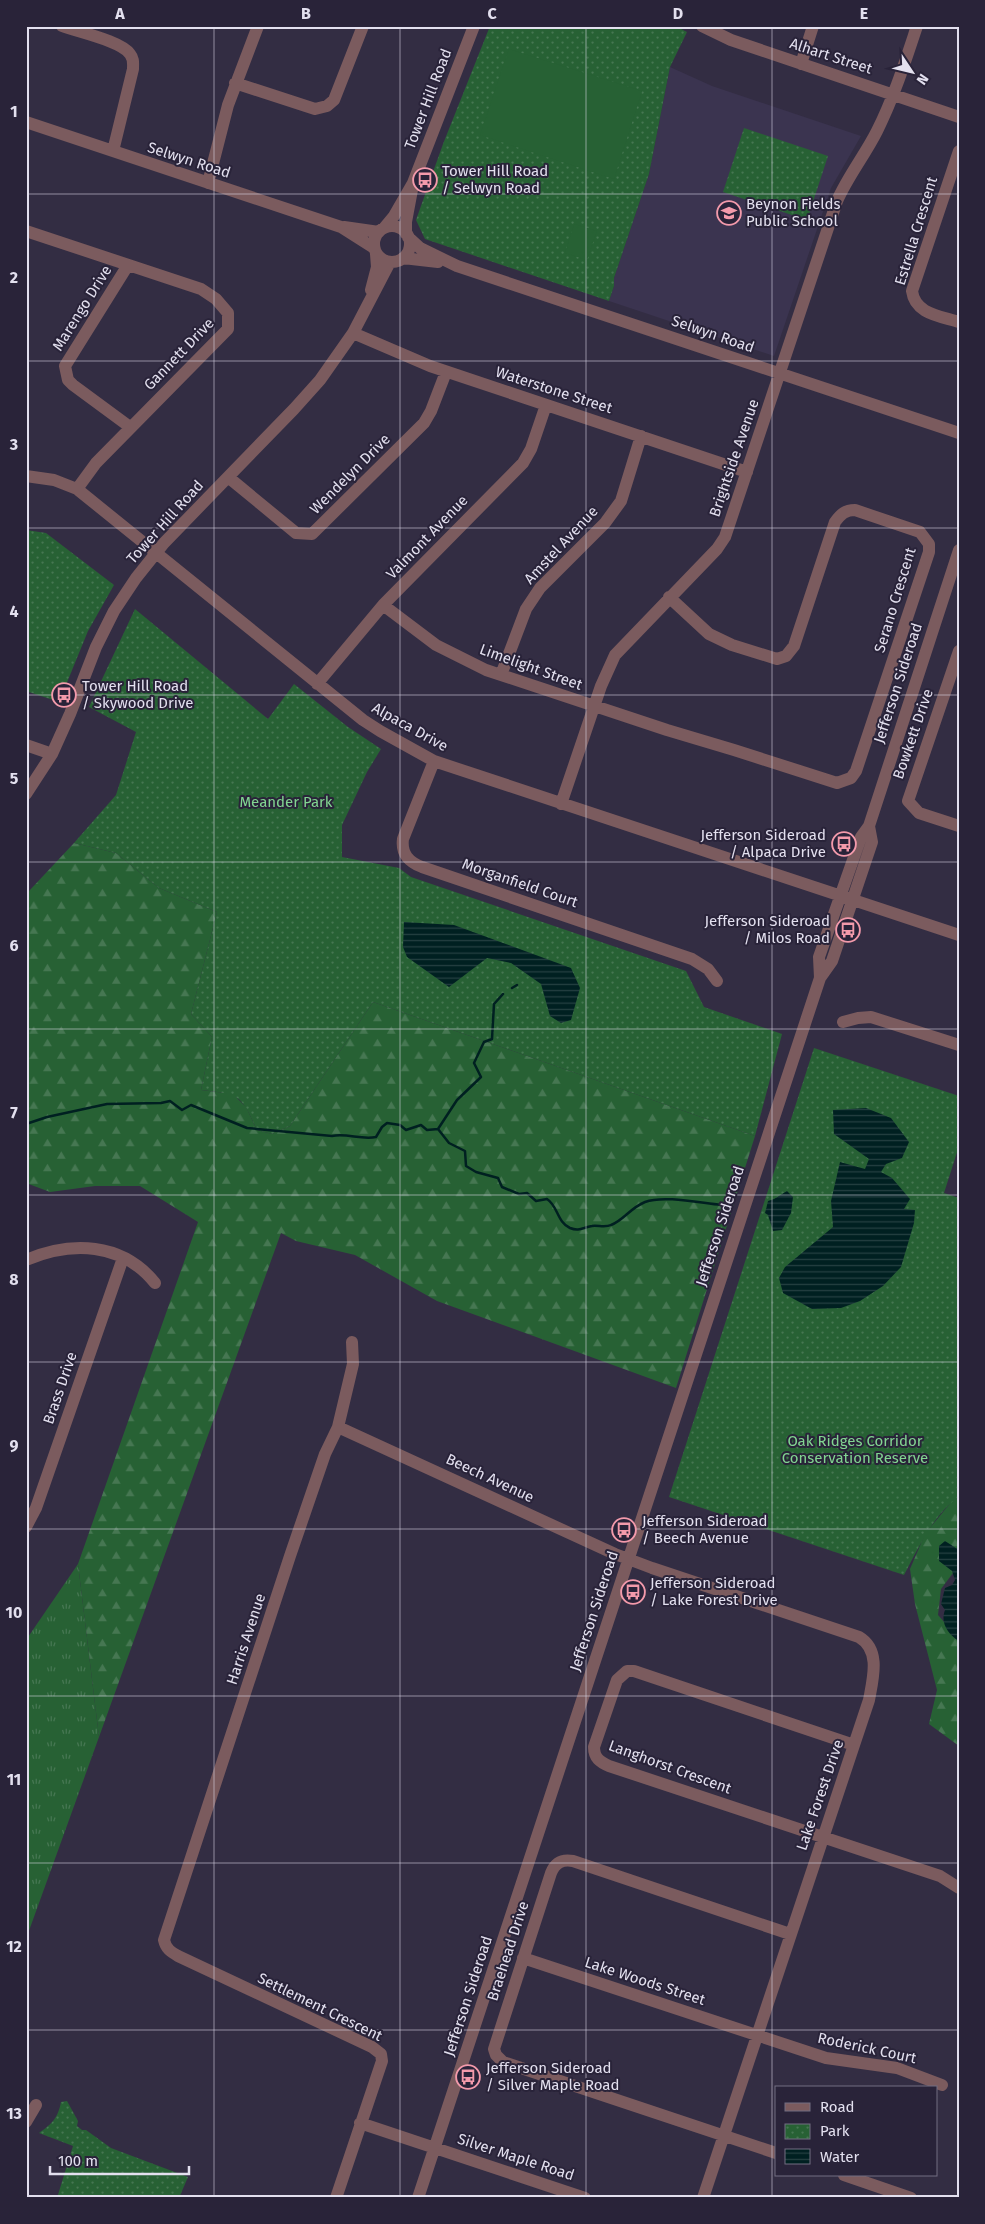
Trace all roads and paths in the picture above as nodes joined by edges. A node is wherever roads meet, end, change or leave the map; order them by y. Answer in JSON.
{"nodes":[{"id":1,"x":62,"y":26,"type":"edge"},
{"id":2,"x":258,"y":26,"type":"edge"},
{"id":3,"x":363,"y":26,"type":"edge"},
{"id":4,"x":474,"y":26,"type":"edge"},
{"id":5,"x":703,"y":26,"type":"edge"},
{"id":6,"x":813,"y":26,"type":"edge"},
{"id":7,"x":917,"y":26,"type":"edge"},
{"id":8,"x":800,"y":64,"type":"junction"},
{"id":9,"x":235,"y":83,"type":"junction"},
{"id":10,"x":894,"y":94,"type":"junction"},
{"id":11,"x":959,"y":117,"type":"edge"},
{"id":12,"x":26,"y":122,"type":"edge"},
{"id":13,"x":959,"y":151,"type":"edge"},
{"id":14,"x":113,"y":152,"type":"junction"},
{"id":15,"x":208,"y":183,"type":"junction"},
{"id":16,"x":413,"y":183,"type":"junction"},
{"id":17,"x":341,"y":227,"type":"junction"},
{"id":18,"x":382,"y":230,"type":"junction"},
{"id":19,"x":26,"y":231,"type":"edge"},
{"id":20,"x":407,"y":236,"type":"junction"},
{"id":21,"x":375,"y":251,"type":"junction"},
{"id":22,"x":403,"y":258,"type":"junction"},
{"id":23,"x":390,"y":262,"type":"junction"},
{"id":24,"x":128,"y":265,"type":"junction"},
{"id":25,"x":456,"y":266,"type":"junction"},
{"id":26,"x":369,"y":300,"type":"junction"},
{"id":27,"x":959,"y":322,"type":"edge"},
{"id":28,"x":353,"y":332,"type":"junction"},
{"id":29,"x":446,"y":372,"type":"junction"},
{"id":30,"x":780,"y":374,"type":"junction"},
{"id":31,"x":546,"y":404,"type":"junction"},
{"id":32,"x":130,"y":427,"type":"junction"},
{"id":33,"x":959,"y":433,"type":"edge"},
{"id":34,"x":641,"y":436,"type":"junction"},
{"id":35,"x":747,"y":472,"type":"junction"},
{"id":36,"x":26,"y":476,"type":"edge"},
{"id":37,"x":228,"y":477,"type":"junction"},
{"id":38,"x":77,"y":488,"type":"junction"},
{"id":39,"x":959,"y":550,"type":"edge"},
{"id":40,"x":156,"y":552,"type":"junction"},
{"id":41,"x":669,"y":597,"type":"junction"},
{"id":42,"x":383,"y":605,"type":"junction"},
{"id":43,"x":959,"y":651,"type":"edge"},
{"id":44,"x":501,"y":674,"type":"junction"},
{"id":45,"x":317,"y":684,"type":"junction"},
{"id":46,"x":595,"y":706,"type":"junction"},
{"id":47,"x":26,"y":745,"type":"edge"},
{"id":48,"x":52,"y":754,"type":"junction"},
{"id":49,"x":434,"y":761,"type":"junction"},
{"id":50,"x":26,"y":794,"type":"edge"},
{"id":51,"x":562,"y":804,"type":"junction"},
{"id":52,"x":959,"y":826,"type":"edge"},
{"id":53,"x":846,"y":898,"type":"junction"},
{"id":54,"x":959,"y":936,"type":"edge"},
{"id":55,"x":717,"y":981,"type":"dead end"},
{"id":56,"x":843,"y":1022,"type":"dead end"},
{"id":57,"x":959,"y":1045,"type":"edge"},
{"id":58,"x":123,"y":1258,"type":"junction"},
{"id":59,"x":26,"y":1260,"type":"edge"},
{"id":60,"x":155,"y":1283,"type":"dead end"},
{"id":61,"x":352,"y":1342,"type":"dead end"},
{"id":62,"x":338,"y":1427,"type":"junction"},
{"id":63,"x":26,"y":1527,"type":"edge"},
{"id":64,"x":628,"y":1559,"type":"junction"},
{"id":65,"x":854,"y":1745,"type":"junction"},
{"id":66,"x":823,"y":1837,"type":"junction"},
{"id":67,"x":959,"y":1888,"type":"edge"},
{"id":68,"x":790,"y":1934,"type":"junction"},
{"id":69,"x":165,"y":1946,"type":"joint"},
{"id":70,"x":523,"y":1958,"type":"junction"},
{"id":71,"x":756,"y":2036,"type":"junction"},
{"id":72,"x":942,"y":2085,"type":"dead end"},
{"id":73,"x":36,"y":2105,"type":"dead end"},
{"id":74,"x":26,"y":2122,"type":"edge"},
{"id":75,"x":360,"y":2123,"type":"junction"},
{"id":76,"x":723,"y":2136,"type":"junction"},
{"id":77,"x":436,"y":2148,"type":"junction"},
{"id":78,"x":775,"y":2153,"type":"edge"},
{"id":79,"x":847,"y":2176,"type":"edge"},
{"id":80,"x":336,"y":2198,"type":"edge"},
{"id":81,"x":418,"y":2198,"type":"edge"},
{"id":82,"x":585,"y":2198,"type":"edge"},
{"id":83,"x":703,"y":2198,"type":"edge"},
{"id":84,"x":911,"y":2198,"type":"edge"}],
"edges":[{"from":1,"to":14,"type":"street"},
{"from":2,"to":9,"type":"street"},
{"from":3,"to":9,"type":"street"},
{"from":4,"to":16,"type":"street","name":"Tower Hill Road"},
{"from":5,"to":8,"type":"street","name":"Alhart Street"},
{"from":6,"to":8,"type":"street"},
{"from":7,"to":10,"type":"street","name":"Brightside Avenue"},
{"from":8,"to":10,"type":"street","name":"Alhart Street"},
{"from":9,"to":15,"type":"street"},
{"from":10,"to":11,"type":"street"},
{"from":10,"to":30,"type":"street","name":"Brightside Avenue"},
{"from":12,"to":14,"type":"street","name":"Selwyn Road"},
{"from":13,"to":27,"type":"street","name":"Estrella Crescent"},
{"from":14,"to":15,"type":"street","name":"Selwyn Road"},
{"from":15,"to":17,"type":"street","name":"Selwyn Road"},
{"from":16,"to":18,"type":"street","name":"Tower Hill Road"},
{"from":16,"to":20,"type":"street","name":"Tower Hill Road"},
{"from":17,"to":18,"type":"street","name":"Selwyn Road"},
{"from":17,"to":21,"type":"street","name":"Selwyn Road"},
{"from":18,"to":20,"type":"street"},
{"from":18,"to":21,"type":"street"},
{"from":19,"to":24,"type":"street","name":"Gannett Drive"},
{"from":20,"to":22,"type":"street"},
{"from":20,"to":25,"type":"street","name":"Selwyn Road"},
{"from":21,"to":23,"type":"street"},
{"from":21,"to":26,"type":"street","name":"Tower Hill Road"},
{"from":22,"to":23,"type":"street"},
{"from":22,"to":25,"type":"street","name":"Selwyn Road"},
{"from":23,"to":26,"type":"street","name":"Tower Hill Road"},
{"from":24,"to":32,"type":"street","name":"Marengo Drive"},
{"from":24,"to":32,"type":"street","name":"Gannett Drive"},
{"from":25,"to":30,"type":"street","name":"Selwyn Road"},
{"from":26,"to":28,"type":"street","name":"Tower Hill Road"},
{"from":28,"to":29,"type":"street","name":"Waterstone Street"},
{"from":28,"to":37,"type":"street","name":"Tower Hill Road"},
{"from":29,"to":31,"type":"street","name":"Waterstone Street"},
{"from":29,"to":37,"type":"street","name":"Wendelyn Drive"},
{"from":30,"to":33,"type":"street","name":"Selwyn Road"},
{"from":30,"to":35,"type":"street","name":"Brightside Avenue"},
{"from":31,"to":34,"type":"street","name":"Waterstone Street"},
{"from":31,"to":42,"type":"street","name":"Valmont Avenue"},
{"from":32,"to":38,"type":"street","name":"Gannett Drive"},
{"from":34,"to":35,"type":"street","name":"Waterstone Street"},
{"from":34,"to":44,"type":"street","name":"Amstel Avenue"},
{"from":35,"to":41,"type":"street","name":"Brightside Avenue"},
{"from":36,"to":38,"type":"street","name":"Alpaca Drive"},
{"from":37,"to":40,"type":"street","name":"Tower Hill Road"},
{"from":38,"to":40,"type":"street","name":"Alpaca Drive"},
{"from":39,"to":53,"type":"street","name":"Jefferson Sideroad"},
{"from":40,"to":45,"type":"street","name":"Alpaca Drive"},
{"from":40,"to":48,"type":"street","name":"Tower Hill Road"},
{"from":41,"to":46,"type":"street","name":"Brightside Avenue"},
{"from":41,"to":46,"type":"street","name":"Serano Crescent"},
{"from":42,"to":44,"type":"street","name":"Limelight Street"},
{"from":42,"to":45,"type":"street","name":"Valmont Avenue"},
{"from":43,"to":52,"type":"street","name":"Bowkett Drive"},
{"from":44,"to":46,"type":"street","name":"Limelight Street"},
{"from":45,"to":49,"type":"street","name":"Alpaca Drive"},
{"from":46,"to":51,"type":"street","name":"Brightside Avenue"},
{"from":47,"to":48,"type":"street"},
{"from":48,"to":50,"type":"street","name":"Tower Hill Road"},
{"from":49,"to":51,"type":"street","name":"Alpaca Drive"},
{"from":49,"to":55,"type":"street","name":"Morganfield Court"},
{"from":51,"to":53,"type":"street","name":"Alpaca Drive"},
{"from":53,"to":54,"type":"street","name":"Alpaca Drive"},
{"from":53,"to":64,"type":"street","name":"Jefferson Sideroad"},
{"from":56,"to":57,"type":"street"},
{"from":58,"to":59,"type":"street"},
{"from":58,"to":60,"type":"street"},
{"from":58,"to":63,"type":"street","name":"Brass Drive"},
{"from":61,"to":62,"type":"street","name":"Harris Avenue"},
{"from":62,"to":64,"type":"street","name":"Beech Avenue"},
{"from":62,"to":69,"type":"street","name":"Harris Avenue"},
{"from":64,"to":65,"type":"street","name":"Lake Forest Drive"},
{"from":64,"to":77,"type":"street","name":"Jefferson Sideroad"},
{"from":65,"to":66,"type":"street","name":"Lake Forest Drive"},
{"from":65,"to":66,"type":"street","name":"Langhorst Crescent"},
{"from":66,"to":67,"type":"street"},
{"from":66,"to":68,"type":"street","name":"Lake Forest Drive"},
{"from":68,"to":70,"type":"street","name":"Braehead Drive"},
{"from":68,"to":71,"type":"street","name":"Lake Forest Drive"},
{"from":69,"to":75,"type":"street","name":"Settlement Crescent"},
{"from":70,"to":71,"type":"street","name":"Lake Woods Street"},
{"from":70,"to":76,"type":"street","name":"Braehead Drive"},
{"from":71,"to":72,"type":"street","name":"Roderick Court"},
{"from":71,"to":76,"type":"street","name":"Lake Forest Drive"},
{"from":73,"to":74,"type":"street"},
{"from":75,"to":77,"type":"street","name":"Silver Maple Road"},
{"from":75,"to":80,"type":"street","name":"Settlement Crescent"},
{"from":76,"to":78,"type":"street"},
{"from":76,"to":83,"type":"street","name":"Lake Forest Drive"},
{"from":77,"to":81,"type":"street","name":"Jefferson Sideroad"},
{"from":77,"to":82,"type":"street","name":"Silver Maple Road"},
{"from":79,"to":84,"type":"street"}]}
